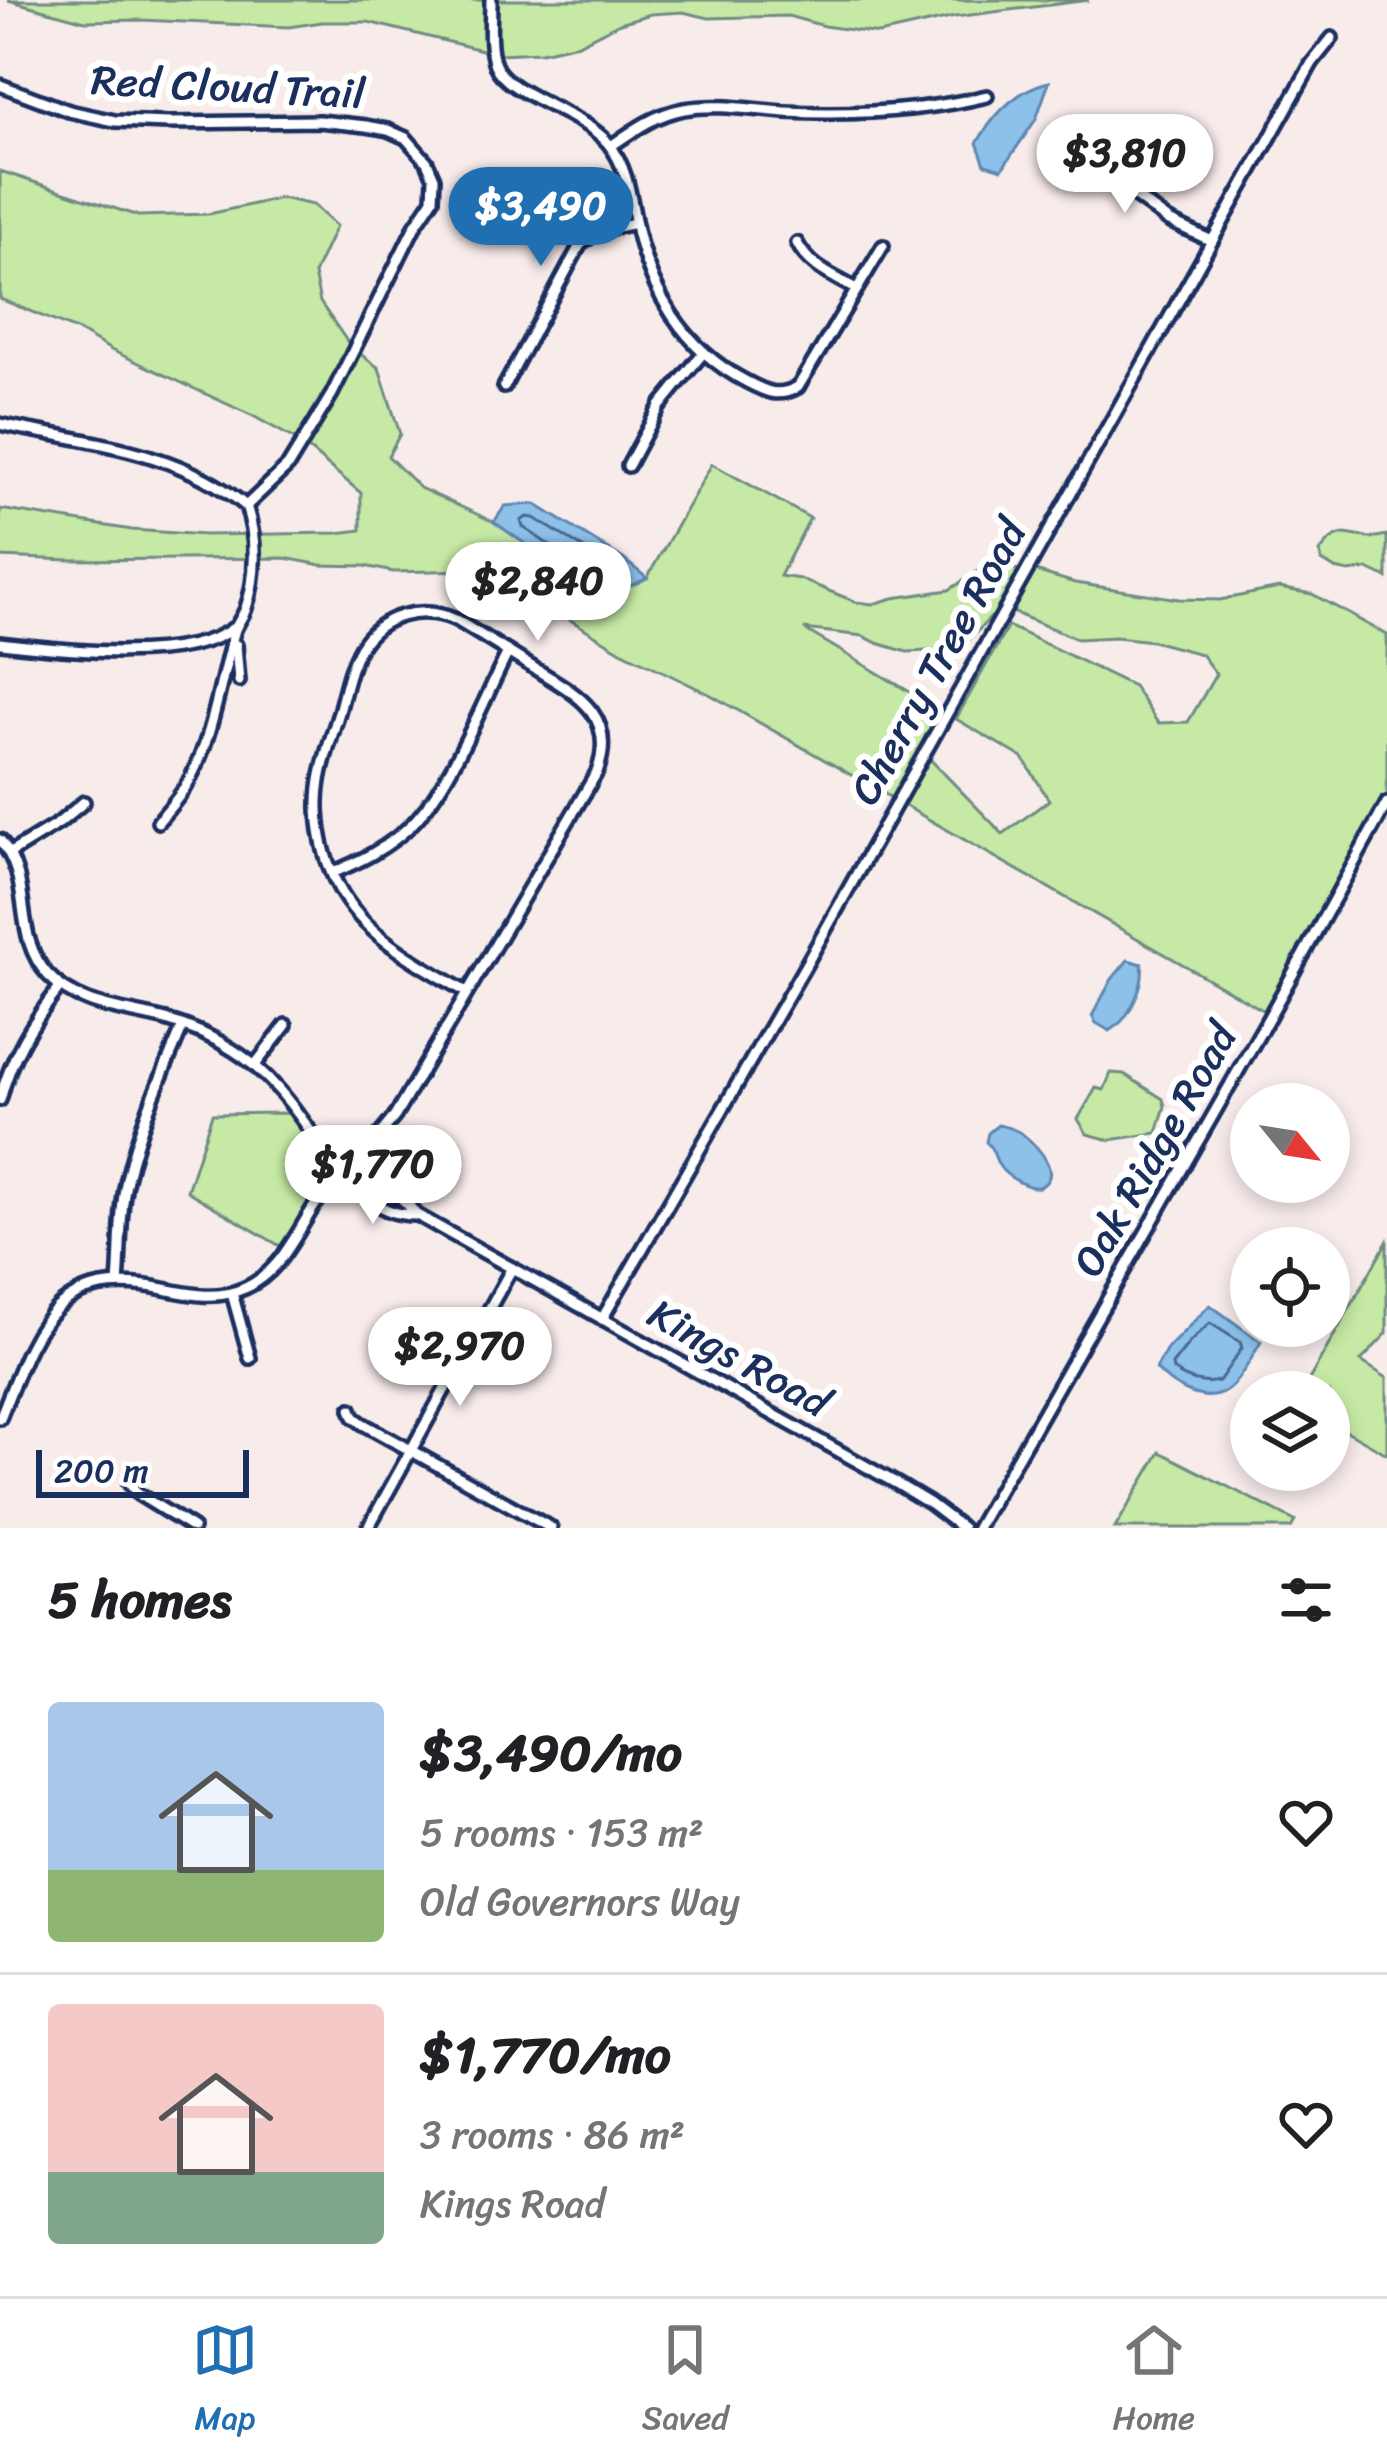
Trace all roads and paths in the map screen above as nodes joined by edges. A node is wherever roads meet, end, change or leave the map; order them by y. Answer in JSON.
{"nodes":[{"id":1,"x":491,"y":0,"type":"edge"},
{"id":2,"x":1332,"y":38,"type":"dead end"},
{"id":3,"x":0,"y":85,"type":"edge"},
{"id":4,"x":987,"y":96,"type":"dead end"},
{"id":5,"x":610,"y":146,"type":"junction"},
{"id":6,"x":1058,"y":153,"type":"dead end"},
{"id":7,"x":635,"y":223,"type":"junction"},
{"id":8,"x":1212,"y":241,"type":"junction"},
{"id":9,"x":796,"y":242,"type":"dead end"},
{"id":10,"x":883,"y":246,"type":"dead end"},
{"id":11,"x":856,"y":289,"type":"junction"},
{"id":12,"x":703,"y":353,"type":"junction"},
{"id":13,"x":504,"y":387,"type":"dead end"},
{"id":14,"x":0,"y":424,"type":"edge"},
{"id":15,"x":628,"y":466,"type":"dead end"},
{"id":16,"x":246,"y":506,"type":"junction"},
{"id":17,"x":235,"y":627,"type":"junction"},
{"id":18,"x":0,"y":643,"type":"edge"},
{"id":19,"x":508,"y":652,"type":"junction"},
{"id":20,"x":238,"y":682,"type":"dead end"},
{"id":21,"x":84,"y":802,"type":"dead end"},
{"id":22,"x":1387,"y":803,"type":"edge"},
{"id":23,"x":158,"y":822,"type":"dead end"},
{"id":24,"x":0,"y":840,"type":"edge"},
{"id":25,"x":10,"y":853,"type":"junction"},
{"id":26,"x":332,"y":874,"type":"junction"},
{"id":27,"x":61,"y":987,"type":"junction"},
{"id":28,"x":466,"y":992,"type":"junction"},
{"id":29,"x":183,"y":1025,"type":"junction"},
{"id":30,"x":286,"y":1025,"type":"dead end"},
{"id":31,"x":255,"y":1065,"type":"junction"},
{"id":32,"x":4,"y":1070,"type":"edge"},
{"id":33,"x":0,"y":1100,"type":"edge"},
{"id":34,"x":347,"y":1172,"type":"junction"},
{"id":35,"x":366,"y":1188,"type":"junction"},
{"id":36,"x":396,"y":1193,"type":"junction"},
{"id":37,"x":386,"y":1209,"type":"junction"},
{"id":38,"x":417,"y":1215,"type":"junction"},
{"id":39,"x":512,"y":1268,"type":"junction"},
{"id":40,"x":118,"y":1284,"type":"junction"},
{"id":41,"x":232,"y":1293,"type":"junction"},
{"id":42,"x":602,"y":1319,"type":"junction"},
{"id":43,"x":250,"y":1358,"type":"dead end"},
{"id":44,"x":351,"y":1409,"type":"dead end"},
{"id":45,"x":0,"y":1418,"type":"edge"},
{"id":46,"x":411,"y":1450,"type":"junction"},
{"id":47,"x":129,"y":1483,"type":"dead end"},
{"id":48,"x":193,"y":1528,"type":"edge"},
{"id":49,"x":368,"y":1528,"type":"edge"},
{"id":50,"x":551,"y":1528,"type":"edge"},
{"id":51,"x":962,"y":1528,"type":"edge"},
{"id":52,"x":977,"y":1528,"type":"edge"}],
"edges":[{"from":1,"to":5,"type":"street"},
{"from":2,"to":8,"type":"street","name":"Cherry Tree Road"},
{"from":3,"to":16,"type":"street","name":"Red Cloud Trail"},
{"from":4,"to":5,"type":"street"},
{"from":5,"to":7,"type":"street"},
{"from":6,"to":8,"type":"street"},
{"from":7,"to":12,"type":"street"},
{"from":7,"to":13,"type":"street"},
{"from":8,"to":42,"type":"street","name":"Cherry Tree Road"},
{"from":9,"to":11,"type":"street"},
{"from":10,"to":11,"type":"street"},
{"from":11,"to":12,"type":"street"},
{"from":12,"to":15,"type":"street"},
{"from":14,"to":16,"type":"street"},
{"from":16,"to":17,"type":"street"},
{"from":17,"to":18,"type":"street"},
{"from":17,"to":20,"type":"street"},
{"from":17,"to":23,"type":"street"},
{"from":19,"to":26,"type":"street"},
{"from":19,"to":26,"type":"street"},
{"from":19,"to":28,"type":"street"},
{"from":21,"to":25,"type":"street"},
{"from":22,"to":52,"type":"street","name":"Oak Ridge Road"},
{"from":24,"to":25,"type":"street"},
{"from":25,"to":27,"type":"street"},
{"from":26,"to":28,"type":"street"},
{"from":27,"to":29,"type":"street"},
{"from":27,"to":32,"type":"street"},
{"from":28,"to":34,"type":"street"},
{"from":29,"to":31,"type":"street"},
{"from":29,"to":40,"type":"street"},
{"from":30,"to":31,"type":"street"},
{"from":31,"to":34,"type":"street"},
{"from":32,"to":33,"type":"street"},
{"from":34,"to":35,"type":"street"},
{"from":34,"to":41,"type":"street"},
{"from":35,"to":36,"type":"street"},
{"from":35,"to":37,"type":"street"},
{"from":36,"to":37,"type":"street"},
{"from":36,"to":38,"type":"street","name":"Kings Road"},
{"from":37,"to":38,"type":"street","name":"Kings Road"},
{"from":38,"to":39,"type":"street","name":"Kings Road"},
{"from":39,"to":42,"type":"street","name":"Kings Road"},
{"from":39,"to":46,"type":"street"},
{"from":40,"to":41,"type":"street"},
{"from":40,"to":45,"type":"street"},
{"from":41,"to":43,"type":"street"},
{"from":42,"to":51,"type":"street","name":"Kings Road"},
{"from":44,"to":46,"type":"street"},
{"from":46,"to":49,"type":"street"},
{"from":46,"to":50,"type":"street"},
{"from":47,"to":48,"type":"street"}]}
